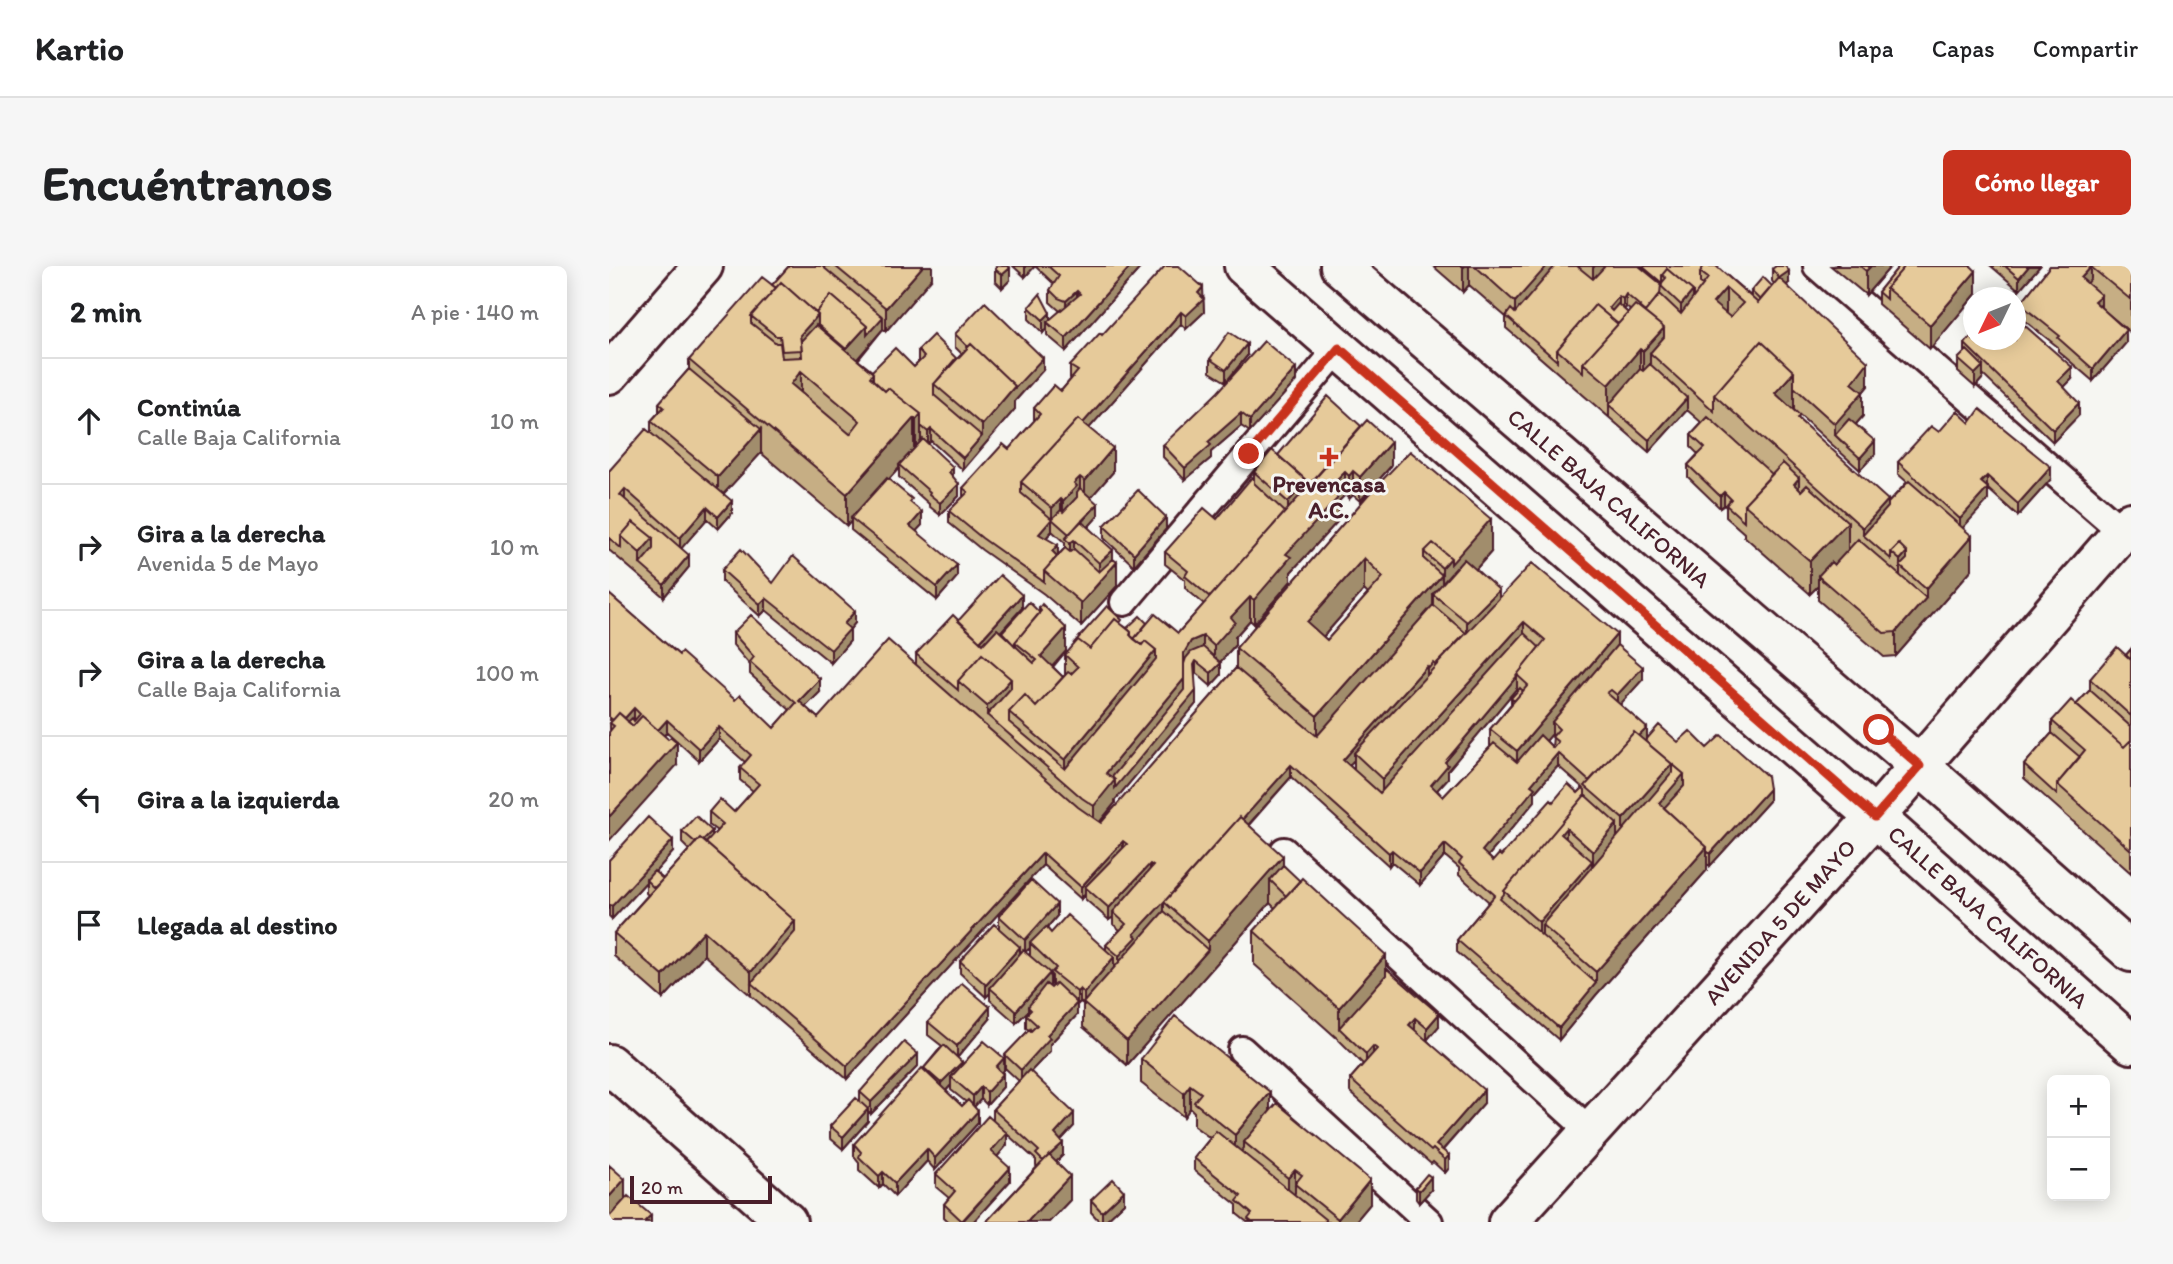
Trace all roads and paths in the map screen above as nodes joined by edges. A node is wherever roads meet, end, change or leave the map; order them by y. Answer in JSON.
{"nodes":[{"id":1,"x":703,"y":266,"type":"edge"},
{"id":2,"x":1244,"y":266,"type":"edge"},
{"id":3,"x":1340,"y":266,"type":"edge"},
{"id":4,"x":1817,"y":266,"type":"edge"},
{"id":5,"x":1339,"y":348,"type":"junction"},
{"id":6,"x":609,"y":374,"type":"edge"},
{"id":7,"x":2127,"y":527,"type":"edge"},
{"id":8,"x":1124,"y":602,"type":"dead end"},
{"id":9,"x":1920,"y":766,"type":"junction"},
{"id":10,"x":1875,"y":817,"type":"junction"},
{"id":11,"x":1284,"y":851,"type":"dead end"},
{"id":12,"x":2131,"y":952,"type":"edge"},
{"id":13,"x":2131,"y":1044,"type":"edge"},
{"id":14,"x":1242,"y":1050,"type":"dead end"},
{"id":15,"x":609,"y":1063,"type":"edge"},
{"id":16,"x":1590,"y":1131,"type":"junction"},
{"id":17,"x":787,"y":1222,"type":"edge"},
{"id":18,"x":1429,"y":1222,"type":"edge"},
{"id":19,"x":1508,"y":1222,"type":"edge"}],
"edges":[{"from":1,"to":6,"type":"street"},
{"from":2,"to":5,"type":"street","name":"CALLE BAJA CALIFORNIA"},
{"from":3,"to":9,"type":"street","name":"CALLE BAJA CALIFORNIA"},
{"from":4,"to":7,"type":"lane"},
{"from":5,"to":8,"type":"lane"},
{"from":5,"to":10,"type":"street","name":"CALLE BAJA CALIFORNIA"},
{"from":7,"to":9,"type":"street","name":"AVENIDA 5 DE MAYO"},
{"from":9,"to":10,"type":"street","name":"AVENIDA 5 DE MAYO"},
{"from":9,"to":12,"type":"street","name":"CALLE BAJA CALIFORNIA"},
{"from":10,"to":13,"type":"street","name":"CALLE BAJA CALIFORNIA"},
{"from":10,"to":16,"type":"street","name":"AVENIDA 5 DE MAYO"},
{"from":11,"to":16,"type":"lane"},
{"from":14,"to":18,"type":"lane"},
{"from":15,"to":17,"type":"street"},
{"from":16,"to":19,"type":"street","name":"AVENIDA 5 DE MAYO"}]}
